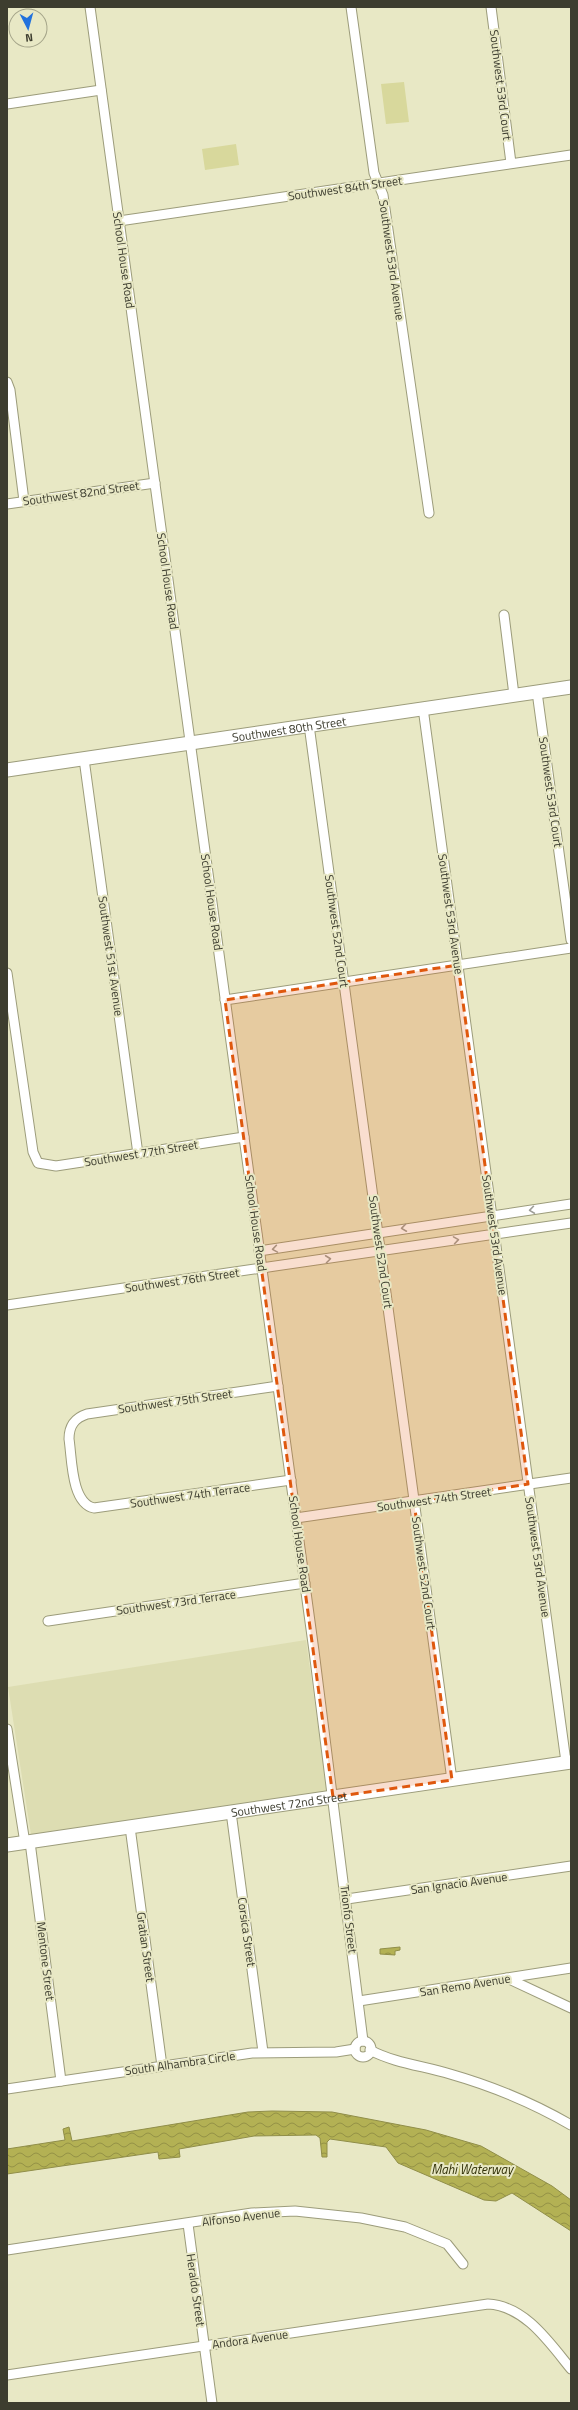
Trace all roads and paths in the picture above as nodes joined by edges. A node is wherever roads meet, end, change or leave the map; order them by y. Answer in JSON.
{"nodes":[{"id":1,"x":90,"y":7,"type":"edge"},
{"id":2,"x":351,"y":7,"type":"edge"},
{"id":3,"x":491,"y":7,"type":"edge"},
{"id":4,"x":101,"y":90,"type":"junction"},
{"id":5,"x":7,"y":104,"type":"edge"},
{"id":6,"x":571,"y":155,"type":"edge"},
{"id":7,"x":511,"y":163,"type":"junction"},
{"id":8,"x":378,"y":183,"type":"junction"},
{"id":9,"x":119,"y":221,"type":"junction"},
{"id":10,"x":7,"y":382,"type":"edge"},
{"id":11,"x":155,"y":483,"type":"junction"},
{"id":12,"x":24,"y":501,"type":"junction"},
{"id":13,"x":7,"y":504,"type":"edge"},
{"id":14,"x":429,"y":513,"type":"dead end"},
{"id":15,"x":504,"y":615,"type":"dead end"},
{"id":16,"x":571,"y":687,"type":"edge"},
{"id":17,"x":537,"y":692,"type":"junction"},
{"id":18,"x":514,"y":695,"type":"junction"},
{"id":19,"x":423,"y":708,"type":"junction"},
{"id":20,"x":309,"y":725,"type":"junction"},
{"id":21,"x":191,"y":743,"type":"junction"},
{"id":22,"x":84,"y":759,"type":"junction"},
{"id":23,"x":7,"y":770,"type":"edge"},
{"id":24,"x":571,"y":940,"type":"edge"},
{"id":25,"x":571,"y":948,"type":"edge"},
{"id":26,"x":458,"y":966,"type":"junction"},
{"id":27,"x":7,"y":973,"type":"edge"},
{"id":28,"x":344,"y":982,"type":"junction"},
{"id":29,"x":225,"y":1000,"type":"junction"},
{"id":30,"x":244,"y":1137,"type":"junction"},
{"id":31,"x":138,"y":1154,"type":"junction"},
{"id":32,"x":571,"y":1204,"type":"edge"},
{"id":33,"x":492,"y":1216,"type":"junction"},
{"id":34,"x":571,"y":1223,"type":"edge"},
{"id":35,"x":378,"y":1232,"type":"junction"},
{"id":36,"x":495,"y":1234,"type":"junction"},
{"id":37,"x":259,"y":1251,"type":"junction"},
{"id":38,"x":381,"y":1252,"type":"junction"},
{"id":39,"x":262,"y":1268,"type":"junction"},
{"id":40,"x":7,"y":1306,"type":"edge"},
{"id":41,"x":278,"y":1386,"type":"junction"},
{"id":42,"x":571,"y":1478,"type":"edge"},
{"id":43,"x":291,"y":1480,"type":"junction"},
{"id":44,"x":528,"y":1484,"type":"junction"},
{"id":45,"x":414,"y":1502,"type":"junction"},
{"id":46,"x":89,"y":1507,"type":"joint"},
{"id":47,"x":296,"y":1518,"type":"junction"},
{"id":48,"x":305,"y":1583,"type":"junction"},
{"id":49,"x":48,"y":1621,"type":"dead end"},
{"id":50,"x":7,"y":1729,"type":"edge"},
{"id":51,"x":568,"y":1762,"type":"edge"},
{"id":52,"x":452,"y":1780,"type":"junction"},
{"id":53,"x":333,"y":1797,"type":"junction"},
{"id":54,"x":231,"y":1812,"type":"junction"},
{"id":55,"x":130,"y":1827,"type":"junction"},
{"id":56,"x":27,"y":1842,"type":"junction"},
{"id":57,"x":7,"y":1845,"type":"edge"},
{"id":58,"x":571,"y":1866,"type":"edge"},
{"id":59,"x":347,"y":1899,"type":"junction"},
{"id":60,"x":571,"y":1968,"type":"edge"},
{"id":61,"x":507,"y":1978,"type":"junction"},
{"id":62,"x":359,"y":2001,"type":"junction"},
{"id":63,"x":571,"y":2008,"type":"edge"},
{"id":64,"x":364,"y":2041,"type":"junction"},
{"id":65,"x":355,"y":2049,"type":"junction"},
{"id":66,"x":370,"y":2050,"type":"junction"},
{"id":67,"x":263,"y":2052,"type":"junction"},
{"id":68,"x":162,"y":2066,"type":"junction"},
{"id":69,"x":61,"y":2081,"type":"junction"},
{"id":70,"x":7,"y":2089,"type":"edge"},
{"id":71,"x":571,"y":2125,"type":"edge"},
{"id":72,"x":188,"y":2224,"type":"junction"},
{"id":73,"x":7,"y":2250,"type":"edge"},
{"id":74,"x":463,"y":2264,"type":"dead end"},
{"id":75,"x":204,"y":2346,"type":"junction"},
{"id":76,"x":571,"y":2369,"type":"edge"},
{"id":77,"x":7,"y":2375,"type":"edge"},
{"id":78,"x":212,"y":2403,"type":"edge"}],
"edges":[{"from":1,"to":4,"type":"street","name":"School House Road"},
{"from":2,"to":8,"type":"street","name":"Southwest 53rd Avenue"},
{"from":3,"to":7,"type":"street","name":"Southwest 53rd Court"},
{"from":4,"to":5,"type":"street"},
{"from":4,"to":9,"type":"street","name":"School House Road"},
{"from":6,"to":7,"type":"street","name":"Southwest 84th Street"},
{"from":7,"to":8,"type":"street","name":"Southwest 84th Street"},
{"from":8,"to":9,"type":"street","name":"Southwest 84th Street"},
{"from":8,"to":14,"type":"street","name":"Southwest 53rd Avenue"},
{"from":9,"to":11,"type":"street","name":"School House Road"},
{"from":10,"to":12,"type":"street"},
{"from":11,"to":12,"type":"street","name":"Southwest 82nd Street"},
{"from":11,"to":21,"type":"street","name":"School House Road"},
{"from":12,"to":13,"type":"street","name":"Southwest 82nd Street"},
{"from":15,"to":18,"type":"street"},
{"from":16,"to":17,"type":"street","name":"Southwest 80th Street"},
{"from":17,"to":18,"type":"street","name":"Southwest 80th Street"},
{"from":17,"to":24,"type":"street","name":"Southwest 53rd Court"},
{"from":18,"to":19,"type":"street","name":"Southwest 80th Street"},
{"from":19,"to":20,"type":"street","name":"Southwest 80th Street"},
{"from":19,"to":26,"type":"street","name":"Southwest 53rd Avenue"},
{"from":20,"to":21,"type":"street","name":"Southwest 80th Street"},
{"from":20,"to":28,"type":"street","name":"Southwest 52nd Court"},
{"from":21,"to":22,"type":"street","name":"Southwest 80th Street"},
{"from":21,"to":29,"type":"street","name":"School House Road"},
{"from":22,"to":23,"type":"street","name":"Southwest 80th Street"},
{"from":22,"to":31,"type":"street","name":"Southwest 51st Avenue"},
{"from":25,"to":26,"type":"street"},
{"from":26,"to":28,"type":"street"},
{"from":26,"to":33,"type":"street","name":"Southwest 53rd Avenue"},
{"from":27,"to":31,"type":"street","name":"Southwest 77th Street"},
{"from":28,"to":29,"type":"street"},
{"from":28,"to":35,"type":"street","name":"Southwest 52nd Court"},
{"from":29,"to":30,"type":"street","name":"School House Road"},
{"from":30,"to":31,"type":"street","name":"Southwest 77th Street"},
{"from":30,"to":37,"type":"street","name":"School House Road"},
{"from":32,"to":33,"type":"street","one_way":true},
{"from":33,"to":35,"type":"street","one_way":true},
{"from":33,"to":36,"type":"street","name":"Southwest 53rd Avenue"},
{"from":34,"to":36,"type":"street","name":"Southwest 76th Street"},
{"from":35,"to":37,"type":"street","one_way":true},
{"from":35,"to":38,"type":"street","name":"Southwest 52nd Court"},
{"from":38,"to":36,"type":"street","name":"Southwest 76th Street","one_way":true},
{"from":36,"to":44,"type":"street","name":"Southwest 53rd Avenue"},
{"from":37,"to":39,"type":"street","name":"School House Road"},
{"from":39,"to":38,"type":"street","name":"Southwest 76th Street","one_way":true},
{"from":38,"to":45,"type":"street","name":"Southwest 52nd Court"},
{"from":39,"to":40,"type":"street","name":"Southwest 76th Street"},
{"from":39,"to":41,"type":"street","name":"School House Road"},
{"from":41,"to":43,"type":"street","name":"School House Road"},
{"from":41,"to":46,"type":"street","name":"Southwest 75th Street"},
{"from":42,"to":44,"type":"street","name":"Southwest 74th Street"},
{"from":43,"to":46,"type":"street","name":"Southwest 74th Terrace"},
{"from":43,"to":47,"type":"street","name":"School House Road"},
{"from":44,"to":45,"type":"street","name":"Southwest 74th Street"},
{"from":44,"to":51,"type":"street","name":"Southwest 53rd Avenue"},
{"from":45,"to":47,"type":"street","name":"Southwest 74th Street"},
{"from":45,"to":52,"type":"street","name":"Southwest 52nd Court"},
{"from":47,"to":48,"type":"street","name":"School House Road"},
{"from":48,"to":49,"type":"street","name":"Southwest 73rd Terrace"},
{"from":48,"to":53,"type":"street","name":"School House Road"},
{"from":50,"to":56,"type":"street","name":"Mentone Street"},
{"from":51,"to":52,"type":"street","name":"Southwest 72nd Street"},
{"from":52,"to":53,"type":"street","name":"Southwest 72nd Street"},
{"from":53,"to":54,"type":"street","name":"Southwest 72nd Street"},
{"from":53,"to":59,"type":"street","name":"Trionfo Street"},
{"from":54,"to":55,"type":"street","name":"Southwest 72nd Street"},
{"from":54,"to":67,"type":"street","name":"Corsica Street"},
{"from":55,"to":56,"type":"street","name":"Southwest 72nd Street"},
{"from":55,"to":68,"type":"street","name":"Gratian Street"},
{"from":56,"to":57,"type":"street","name":"Southwest 72nd Street"},
{"from":56,"to":69,"type":"street","name":"Mentone Street"},
{"from":58,"to":59,"type":"street","name":"San Ignacio Avenue"},
{"from":59,"to":62,"type":"street","name":"Trionfo Street"},
{"from":60,"to":61,"type":"street","name":"San Remo Avenue"},
{"from":61,"to":62,"type":"street","name":"San Remo Avenue"},
{"from":61,"to":63,"type":"street"},
{"from":62,"to":64,"type":"street","name":"Trionfo Street"},
{"from":64,"to":65,"type":"street"},
{"from":64,"to":66,"type":"street"},
{"from":65,"to":66,"type":"street"},
{"from":65,"to":67,"type":"street","name":"South Alhambra Circle"},
{"from":66,"to":71,"type":"street"},
{"from":67,"to":68,"type":"street","name":"South Alhambra Circle"},
{"from":68,"to":69,"type":"street","name":"South Alhambra Circle"},
{"from":69,"to":70,"type":"street","name":"South Alhambra Circle"},
{"from":72,"to":73,"type":"street","name":"Alfonso Avenue"},
{"from":72,"to":74,"type":"street","name":"Alfonso Avenue"},
{"from":72,"to":75,"type":"street","name":"Heraldo Street"},
{"from":75,"to":76,"type":"street","name":"Andora Avenue"},
{"from":75,"to":77,"type":"street","name":"Andora Avenue"},
{"from":75,"to":78,"type":"street","name":"Heraldo Street"}]}
